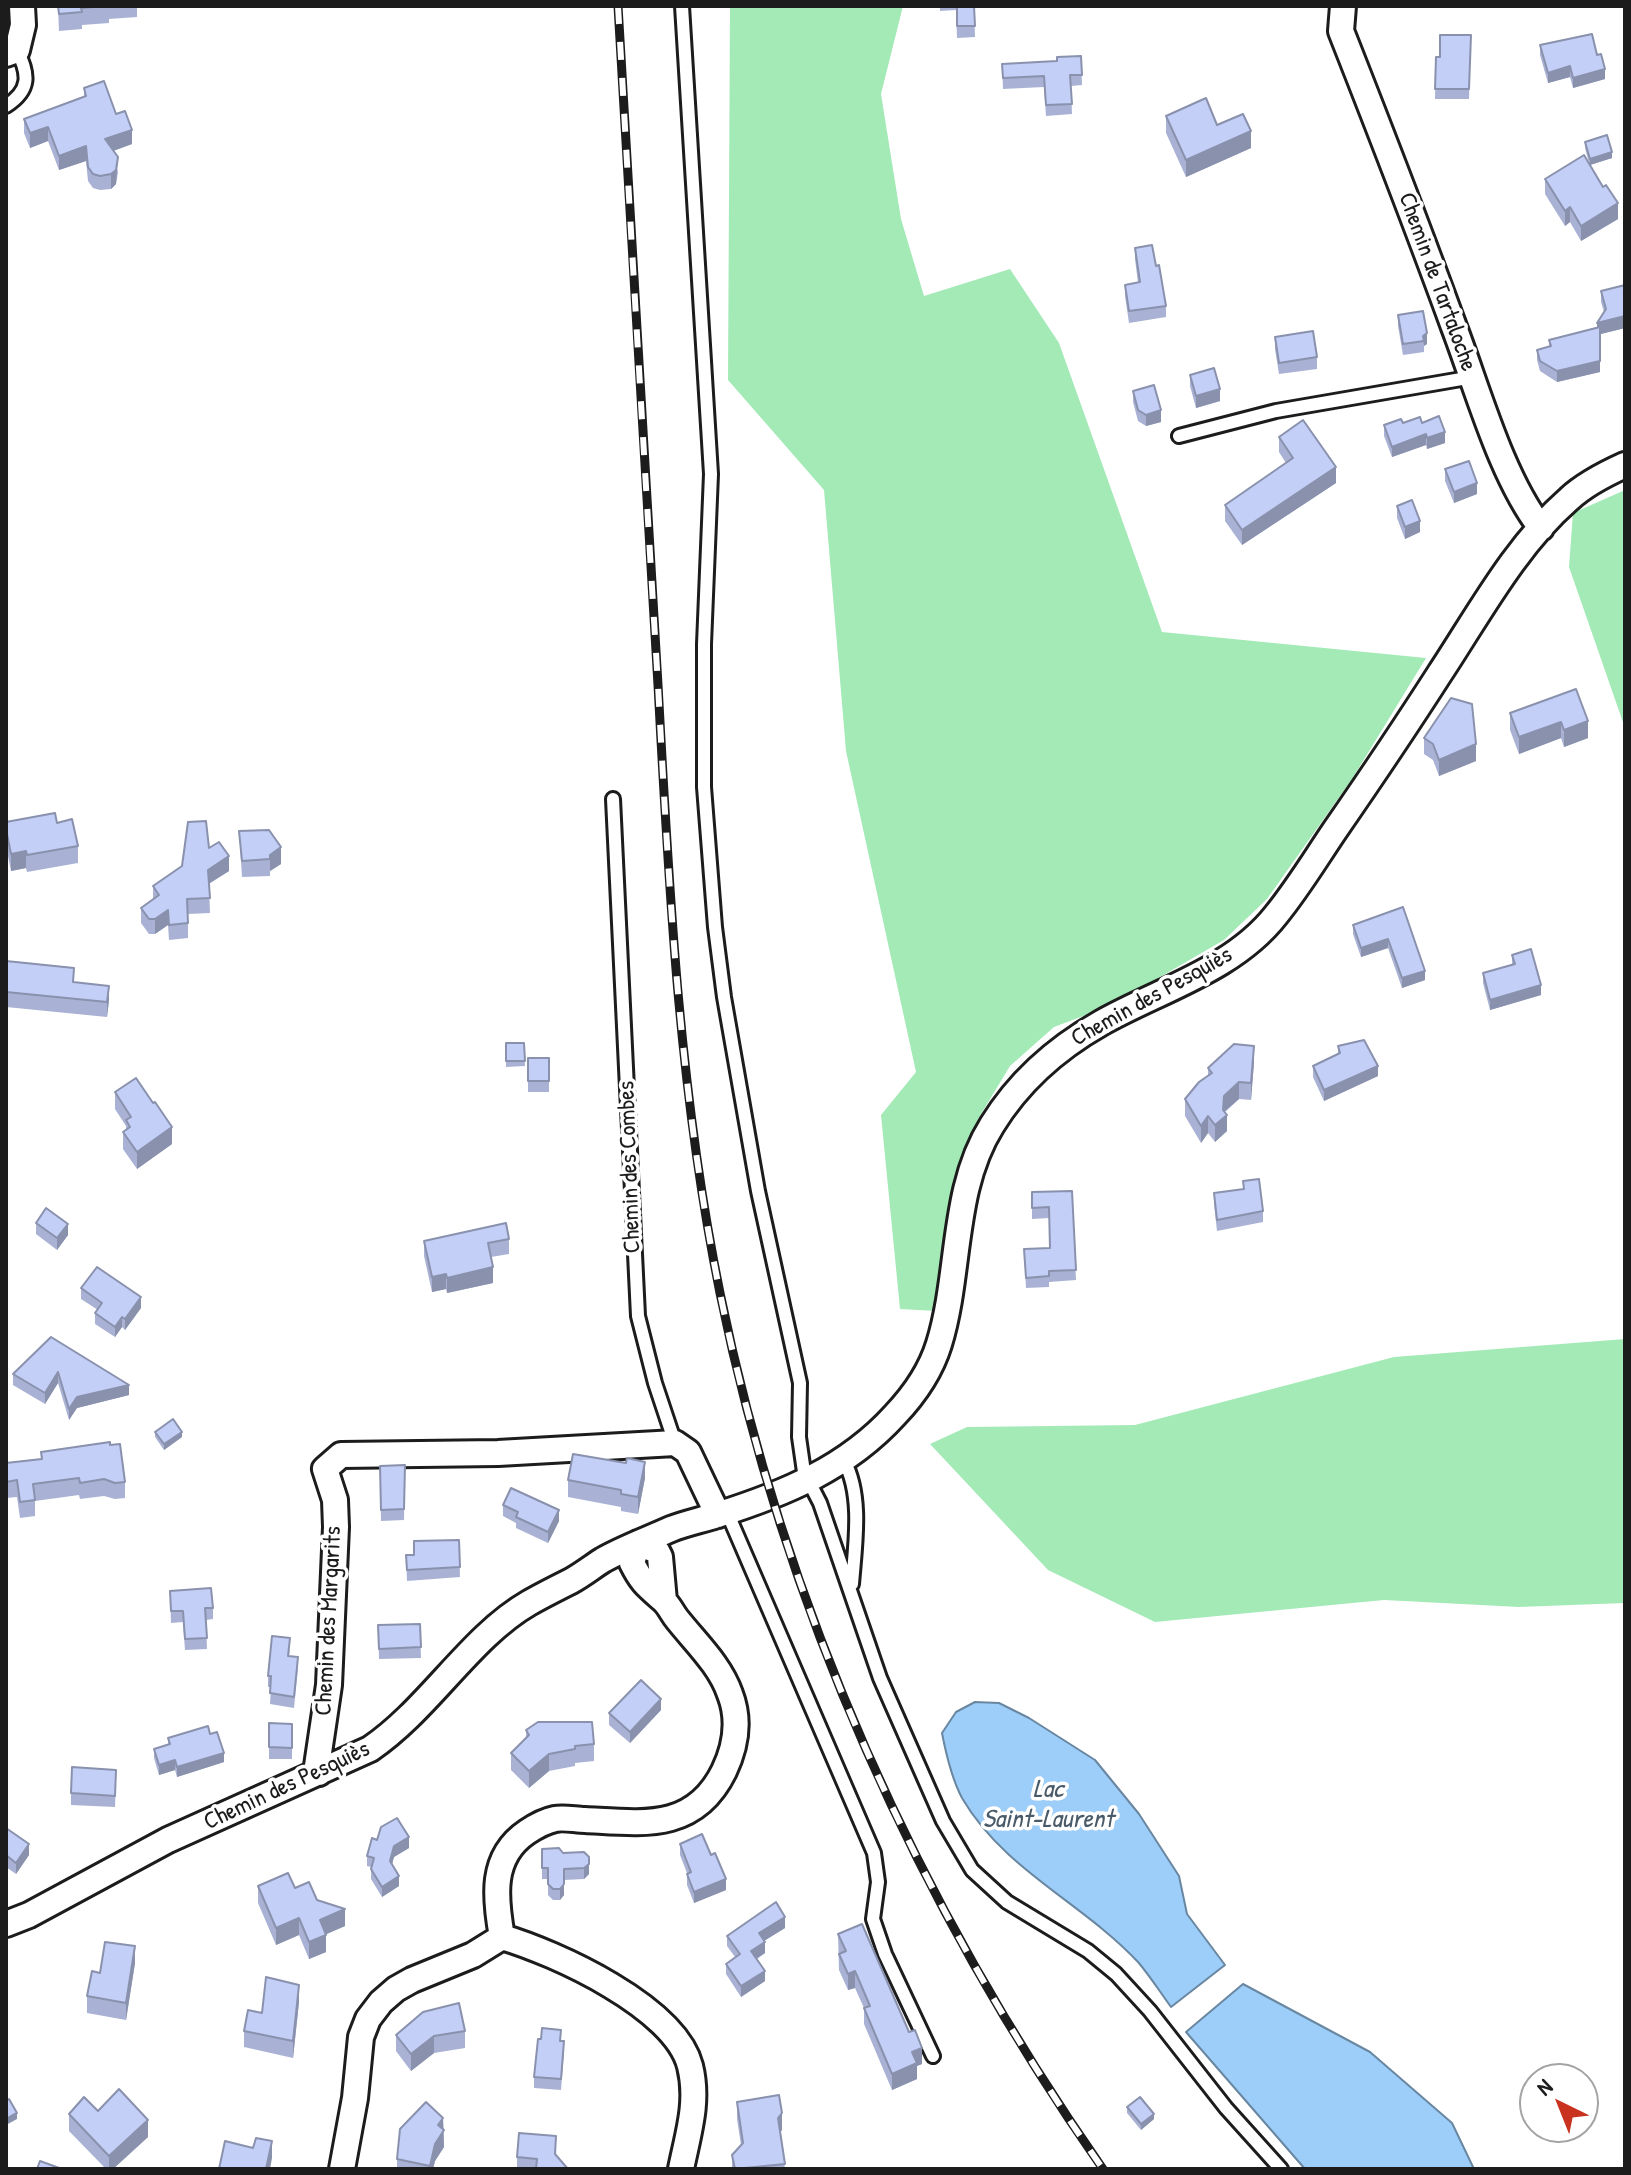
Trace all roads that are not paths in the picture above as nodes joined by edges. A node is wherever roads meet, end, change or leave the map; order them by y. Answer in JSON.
{"nodes":[{"id":1,"x":22,"y":6,"type":"edge"},
{"id":2,"x":682,"y":6,"type":"edge"},
{"id":3,"x":1343,"y":6,"type":"edge"},
{"id":4,"x":11,"y":52,"type":"edge"},
{"id":5,"x":6,"y":106,"type":"edge"},
{"id":6,"x":1473,"y":377,"type":"junction"},
{"id":7,"x":1179,"y":436,"type":"dead end"},
{"id":8,"x":1625,"y":465,"type":"edge"},
{"id":9,"x":1541,"y":528,"type":"junction"},
{"id":10,"x":613,"y":799,"type":"dead end"},
{"id":11,"x":675,"y":1443,"type":"junction"},
{"id":12,"x":844,"y":1461,"type":"junction"},
{"id":13,"x":807,"y":1482,"type":"junction"},
{"id":14,"x":723,"y":1513,"type":"junction"},
{"id":15,"x":642,"y":1553,"type":"junction"},
{"id":16,"x":852,"y":1591,"type":"junction"},
{"id":17,"x":319,"y":1773,"type":"junction"},
{"id":18,"x":6,"y":1924,"type":"edge"},
{"id":19,"x":502,"y":1937,"type":"junction"},
{"id":20,"x":933,"y":2056,"type":"dead end"},
{"id":21,"x":342,"y":2169,"type":"edge"},
{"id":22,"x":681,"y":2169,"type":"edge"},
{"id":23,"x":1281,"y":2169,"type":"edge"}],
"edges":[{"from":1,"to":4,"type":"street"},
{"from":2,"to":13,"type":"lane"},
{"from":3,"to":6,"type":"street","name":"Chemin de Tartaloche"},
{"from":4,"to":5,"type":"lane"},
{"from":6,"to":7,"type":"lane"},
{"from":6,"to":9,"type":"street","name":"Chemin de Tartaloche"},
{"from":8,"to":9,"type":"street","name":"Chemin des Pesquiès"},
{"from":9,"to":12,"type":"street","name":"Chemin des Pesquiès"},
{"from":10,"to":11,"type":"lane","name":"Chemin des Combes"},
{"from":11,"to":14,"type":"street","name":"Chemin des Combes"},
{"from":11,"to":17,"type":"street","name":"Chemin des Margarits"},
{"from":12,"to":13,"type":"street","name":"Chemin des Pesquiès"},
{"from":12,"to":16,"type":"lane"},
{"from":13,"to":14,"type":"street","name":"Chemin des Pesquiès"},
{"from":13,"to":16,"type":"lane"},
{"from":14,"to":15,"type":"street","name":"Chemin des Pesquiès"},
{"from":14,"to":20,"type":"lane"},
{"from":15,"to":17,"type":"street","name":"Chemin des Pesquiès"},
{"from":15,"to":19,"type":"street"},
{"from":16,"to":23,"type":"lane"},
{"from":17,"to":18,"type":"street","name":"Chemin des Pesquiès"},
{"from":19,"to":21,"type":"street"},
{"from":19,"to":22,"type":"street"}]}
